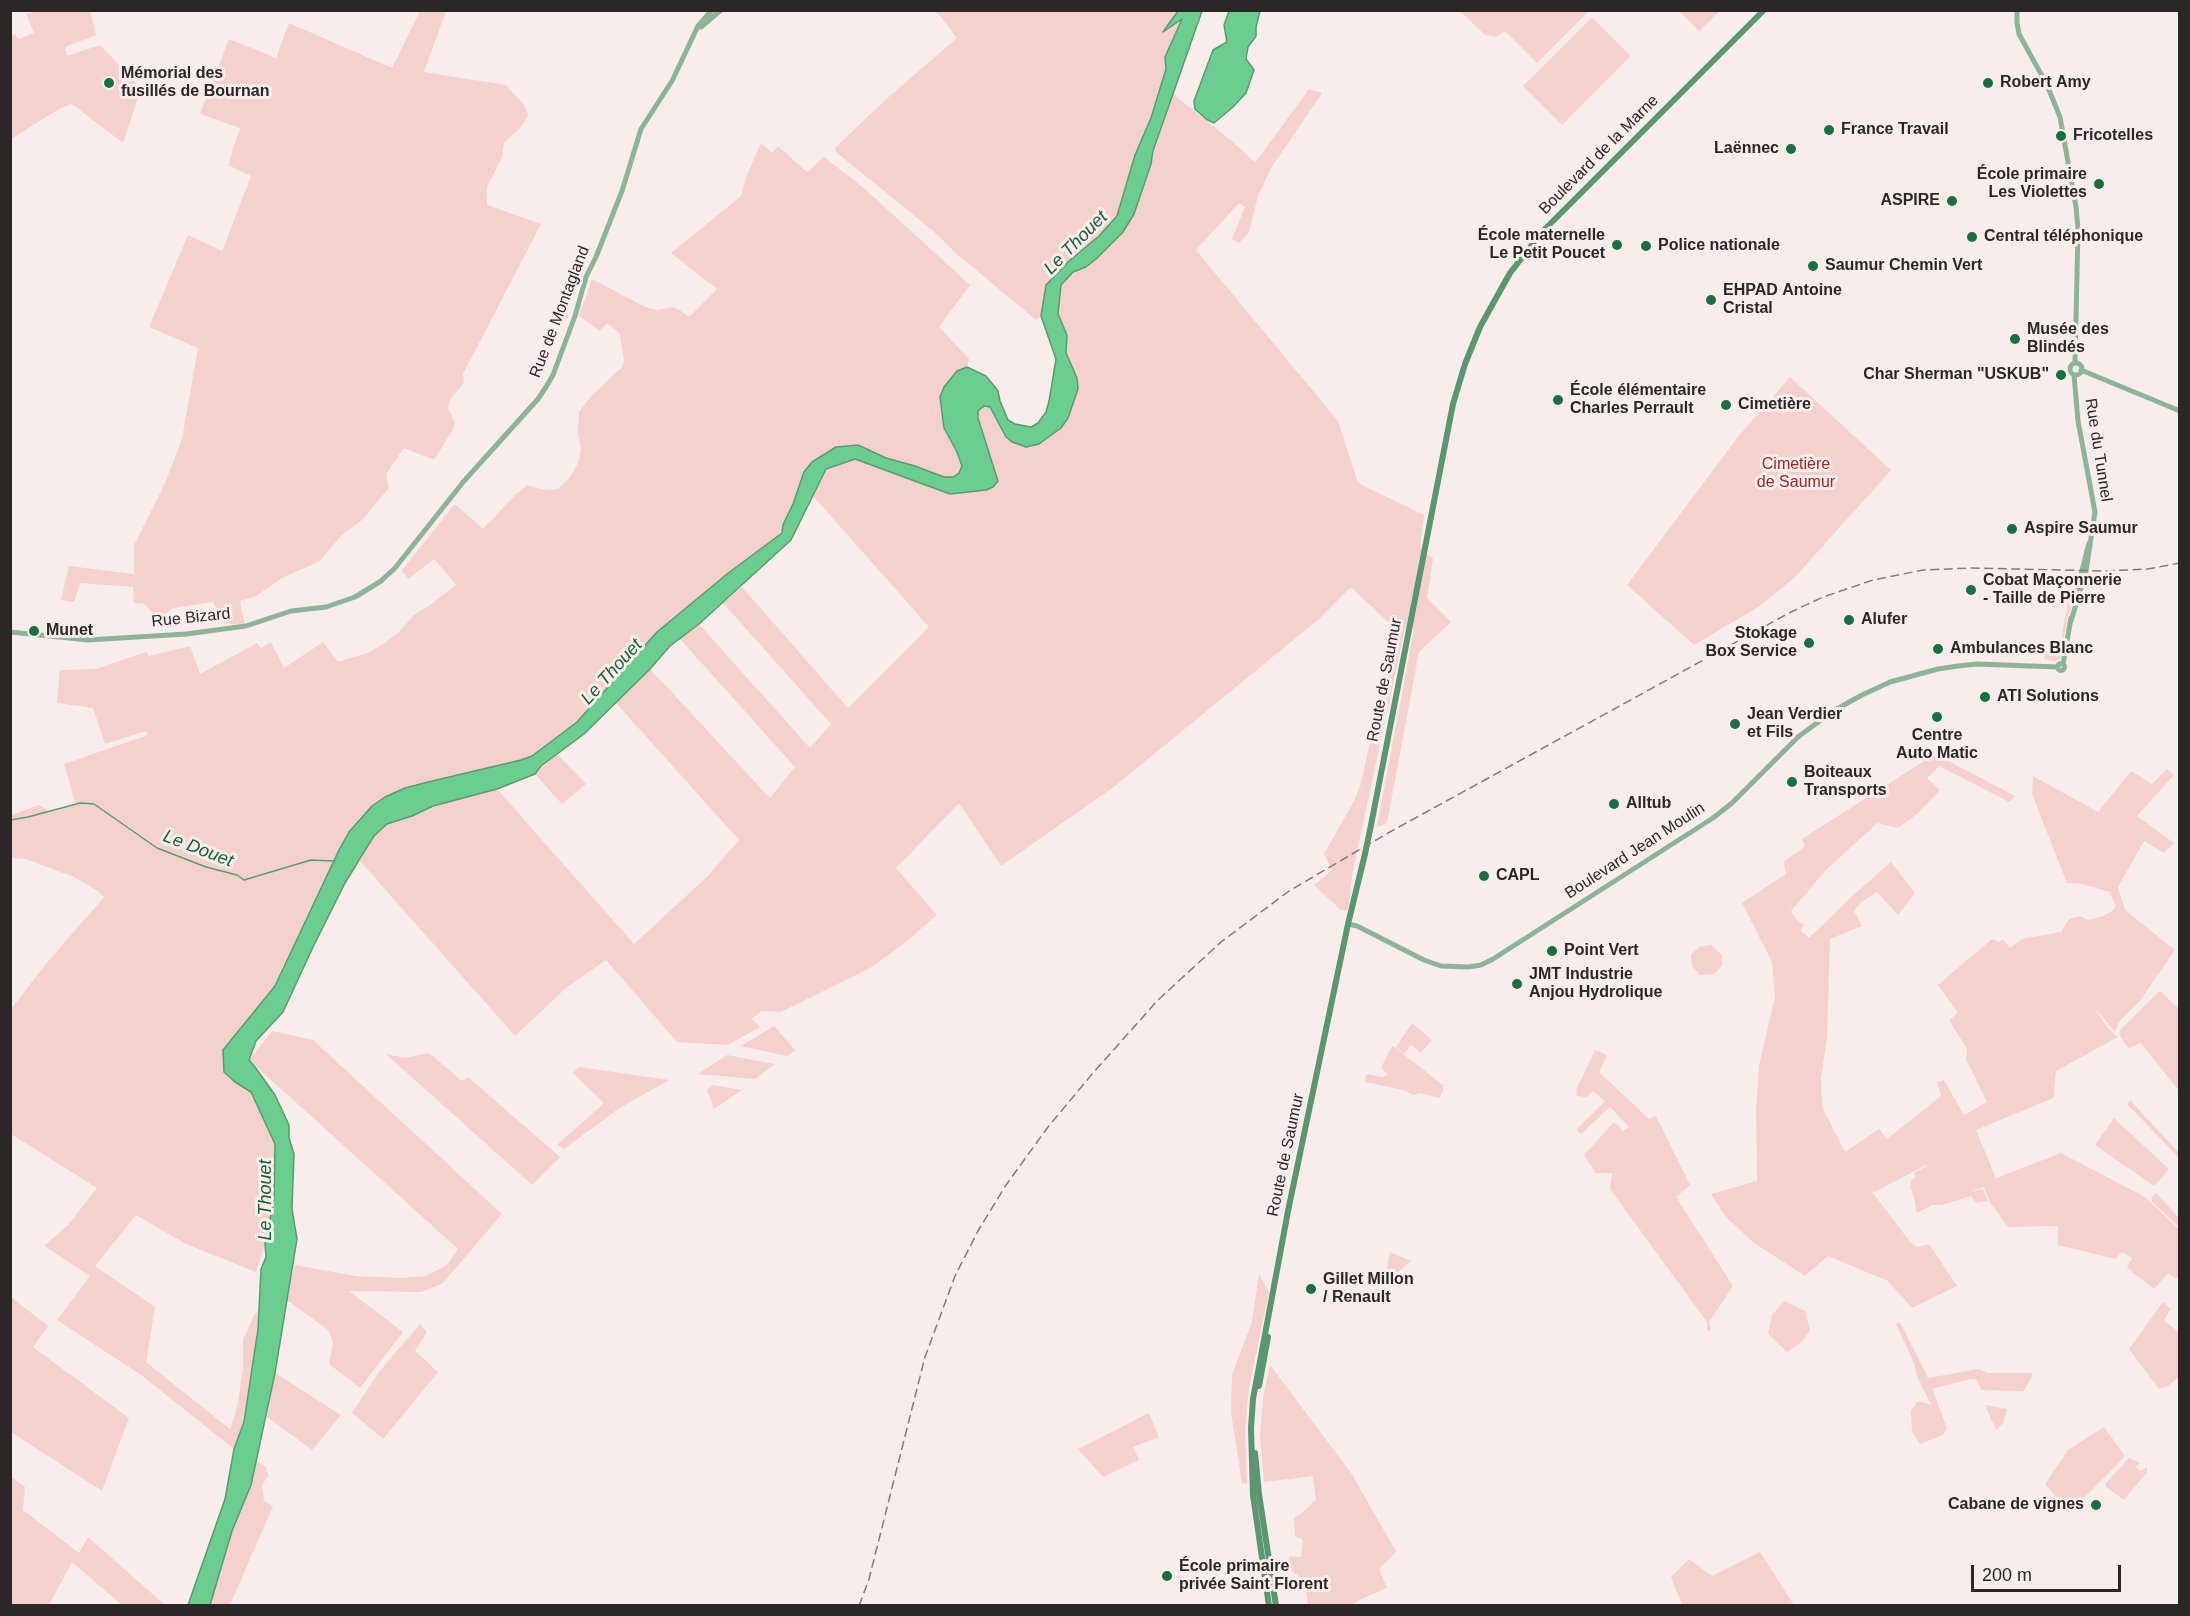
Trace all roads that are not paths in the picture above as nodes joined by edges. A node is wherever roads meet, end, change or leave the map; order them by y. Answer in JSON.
{"nodes":[{"id":1,"x":721,"y":10,"type":"edge"},
{"id":2,"x":1764,"y":10,"type":"edge"},
{"id":3,"x":2017,"y":10,"type":"edge"},
{"id":4,"x":713,"y":12,"type":"edge"},
{"id":5,"x":2075,"y":363,"type":"junction"},
{"id":6,"x":2082,"y":370,"type":"junction"},
{"id":7,"x":2074,"y":375,"type":"junction"},
{"id":8,"x":2180,"y":411,"type":"edge"},
{"id":9,"x":1425,"y":545,"type":"joint"},
{"id":10,"x":368,"y":591,"type":"joint"},
{"id":11,"x":10,"y":632,"type":"edge"},
{"id":12,"x":2061,"y":665,"type":"joint"},
{"id":13,"x":1350,"y":924,"type":"junction"},
{"id":14,"x":1253,"y":1463,"type":"junction"},
{"id":15,"x":1269,"y":1605,"type":"edge"},
{"id":16,"x":1276,"y":1605,"type":"edge"}],
"edges":[{"from":1,"to":4,"type":"street","name":"Rue de Montagland"},
{"from":2,"to":9,"type":"main road","name":"Boulevard de la Marne"},
{"from":3,"to":5,"type":"street"},
{"from":4,"to":10,"type":"street","name":"Rue de Montagland"},
{"from":5,"to":6,"type":"street"},
{"from":5,"to":7,"type":"street"},
{"from":6,"to":7,"type":"street"},
{"from":6,"to":8,"type":"street"},
{"from":7,"to":12,"type":"street","name":"Rue du Tunnel"},
{"from":9,"to":13,"type":"main road","name":"Route de Saumur","bridge":true},
{"from":10,"to":11,"type":"street","name":"Rue Bizard"},
{"from":12,"to":13,"type":"street","name":"Boulevard Jean Moulin"},
{"from":13,"to":14,"type":"main road","name":"Route de Saumur"},
{"from":14,"to":15,"type":"main road"},
{"from":14,"to":16,"type":"main road"}]}
